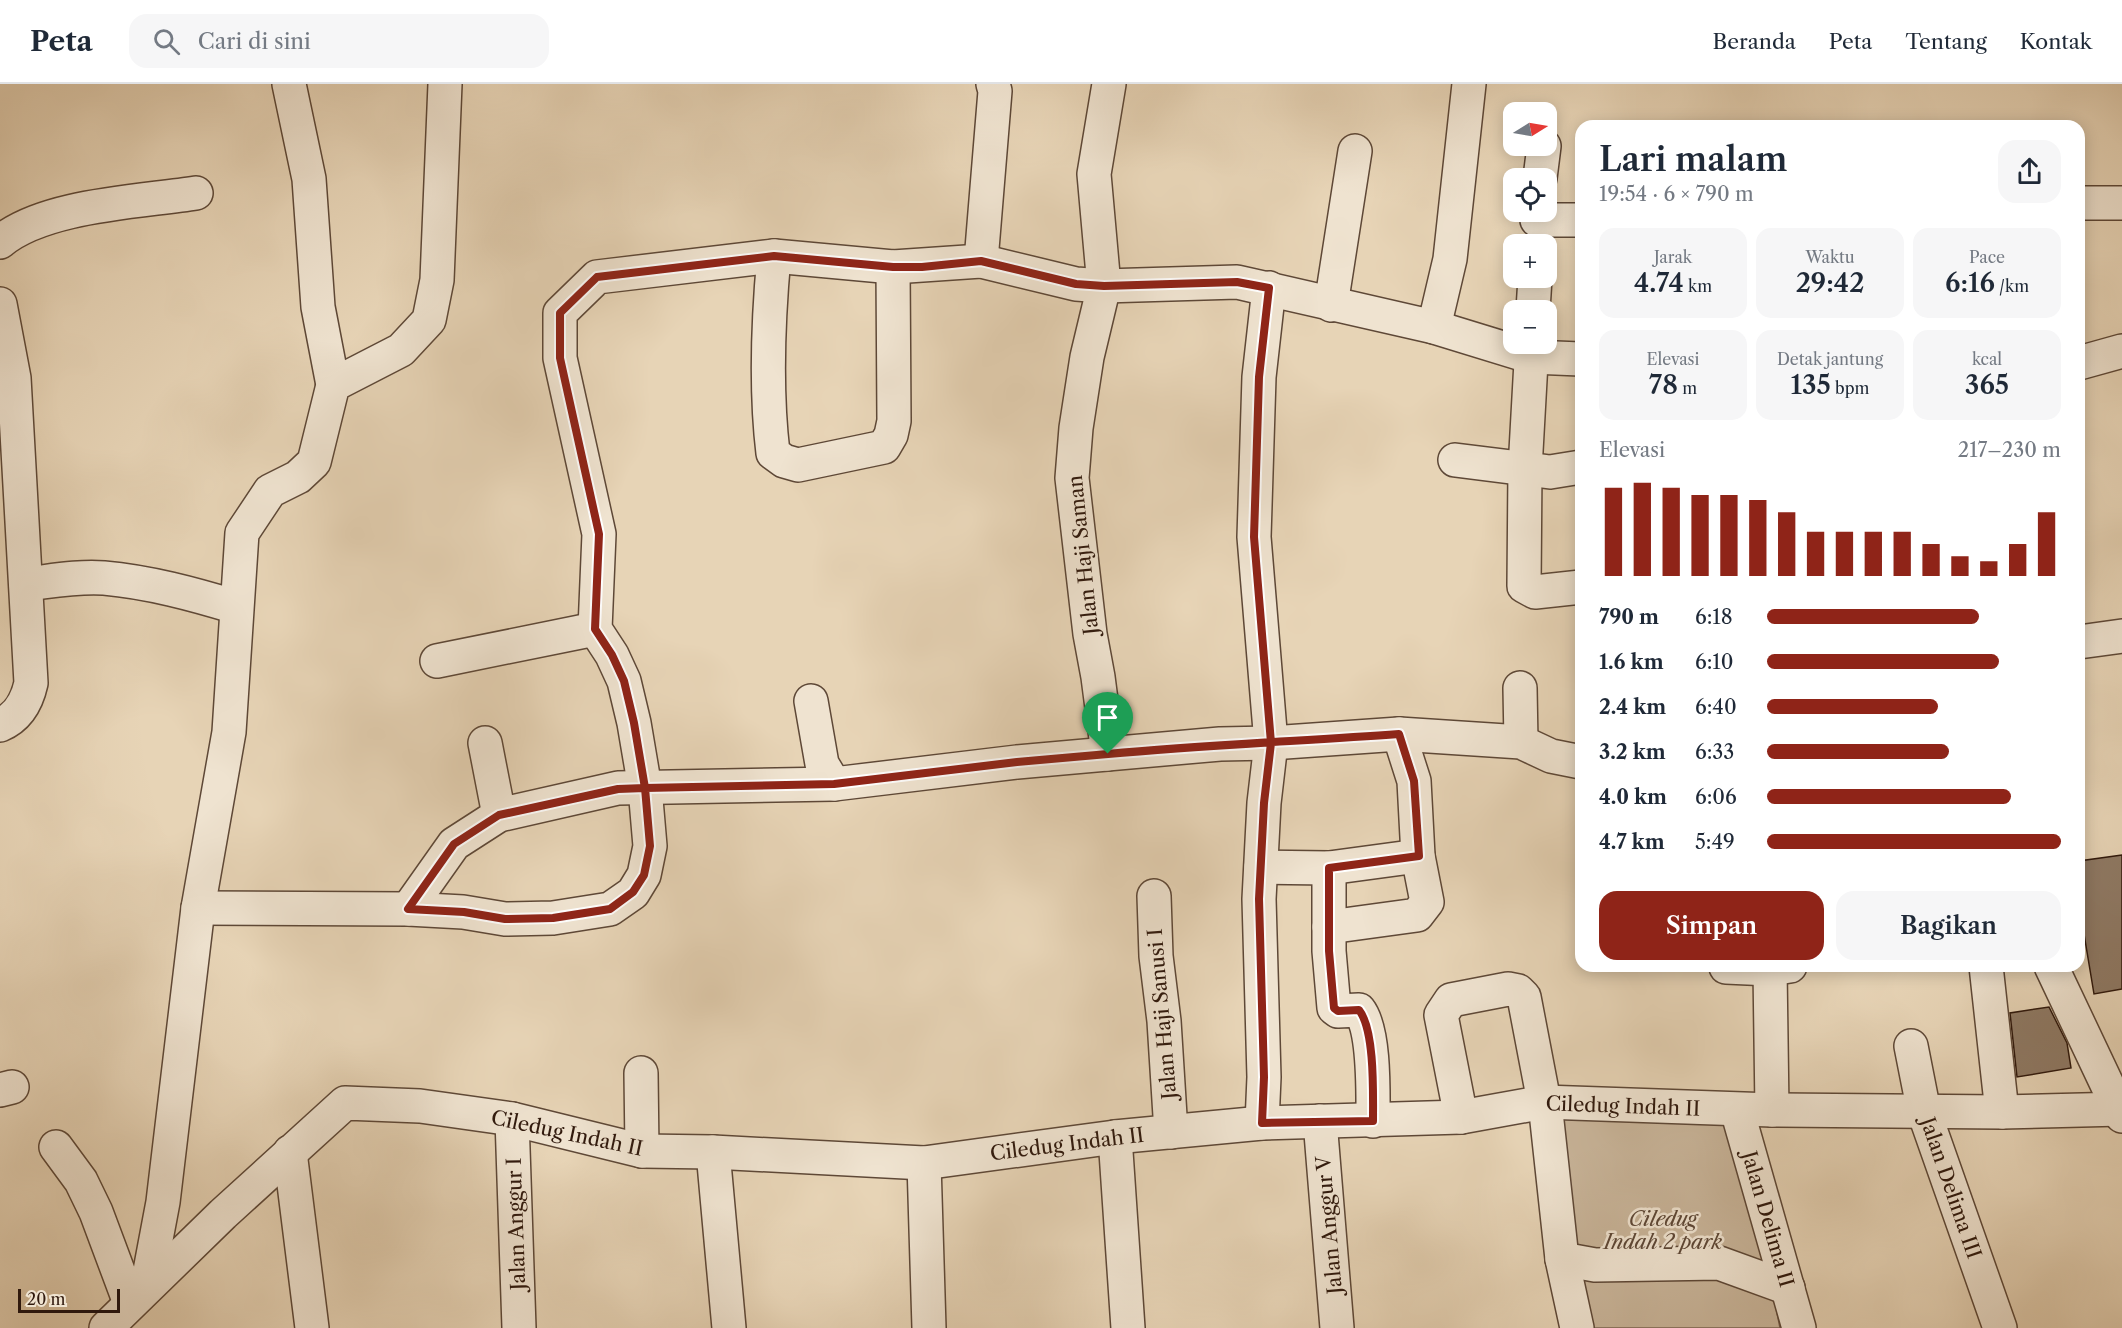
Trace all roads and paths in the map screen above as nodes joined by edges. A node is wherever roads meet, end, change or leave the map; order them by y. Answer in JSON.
{"nodes":[{"id":1,"x":289,"y":84,"type":"edge"},
{"id":2,"x":445,"y":84,"type":"edge"},
{"id":3,"x":993,"y":84,"type":"edge"},
{"id":4,"x":1109,"y":84,"type":"edge"},
{"id":5,"x":1469,"y":84,"type":"edge"},
{"id":6,"x":1355,"y":151,"type":"dead end"},
{"id":7,"x":196,"y":193,"type":"dead end"},
{"id":8,"x":2085,"y":203,"type":"edge"},
{"id":9,"x":2122,"y":203,"type":"edge"},
{"id":10,"x":1575,"y":221,"type":"edge"},
{"id":11,"x":1537,"y":225,"type":"edge"},
{"id":12,"x":0,"y":242,"type":"edge"},
{"id":13,"x":774,"y":256,"type":"junction"},
{"id":14,"x":981,"y":261,"type":"junction"},
{"id":15,"x":893,"y":267,"type":"junction"},
{"id":16,"x":1104,"y":286,"type":"junction"},
{"id":17,"x":1269,"y":288,"type":"junction"},
{"id":18,"x":0,"y":304,"type":"edge"},
{"id":19,"x":1331,"y":305,"type":"junction"},
{"id":20,"x":1434,"y":327,"type":"junction"},
{"id":21,"x":1503,"y":343,"type":"edge"},
{"id":22,"x":2122,"y":351,"type":"edge"},
{"id":23,"x":1532,"y":354,"type":"edge"},
{"id":24,"x":1553,"y":354,"type":"edge"},
{"id":25,"x":1575,"y":358,"type":"edge"},
{"id":26,"x":2085,"y":361,"type":"edge"},
{"id":27,"x":333,"y":385,"type":"junction"},
{"id":28,"x":1455,"y":460,"type":"dead end"},
{"id":29,"x":1575,"y":468,"type":"edge"},
{"id":30,"x":1525,"y":469,"type":"junction"},
{"id":31,"x":0,"y":560,"type":"edge"},
{"id":32,"x":26,"y":584,"type":"junction"},
{"id":33,"x":1575,"y":588,"type":"edge"},
{"id":34,"x":236,"y":607,"type":"junction"},
{"id":35,"x":595,"y":629,"type":"junction"},
{"id":36,"x":2122,"y":636,"type":"edge"},
{"id":37,"x":2085,"y":641,"type":"edge"},
{"id":38,"x":437,"y":661,"type":"dead end"},
{"id":39,"x":1520,"y":688,"type":"dead end"},
{"id":40,"x":811,"y":701,"type":"dead end"},
{"id":41,"x":0,"y":725,"type":"edge"},
{"id":42,"x":1399,"y":734,"type":"junction"},
{"id":43,"x":1521,"y":742,"type":"junction"},
{"id":44,"x":485,"y":743,"type":"dead end"},
{"id":45,"x":1271,"y":743,"type":"junction"},
{"id":46,"x":1108,"y":754,"type":"junction"},
{"id":47,"x":1575,"y":761,"type":"edge"},
{"id":48,"x":834,"y":784,"type":"junction"},
{"id":49,"x":645,"y":788,"type":"junction"},
{"id":50,"x":499,"y":815,"type":"junction"},
{"id":51,"x":1419,"y":856,"type":"junction"},
{"id":52,"x":1261,"y":867,"type":"junction"},
{"id":53,"x":1329,"y":868,"type":"junction"},
{"id":54,"x":1154,"y":896,"type":"dead end"},
{"id":55,"x":198,"y":908,"type":"junction"},
{"id":56,"x":408,"y":909,"type":"junction"},
{"id":57,"x":1329,"y":927,"type":"junction"},
{"id":58,"x":1780,"y":972,"type":"edge"},
{"id":59,"x":1987,"y":972,"type":"edge"},
{"id":60,"x":2055,"y":972,"type":"edge"},
{"id":61,"x":1911,"y":1046,"type":"dead end"},
{"id":62,"x":642,"y":1074,"type":"dead end"},
{"id":63,"x":1545,"y":1107,"type":"junction"},
{"id":64,"x":1737,"y":1110,"type":"junction"},
{"id":65,"x":1772,"y":1110,"type":"junction"},
{"id":66,"x":2121,"y":1111,"type":"edge"},
{"id":67,"x":1924,"y":1112,"type":"junction"},
{"id":68,"x":2002,"y":1112,"type":"junction"},
{"id":69,"x":1461,"y":1117,"type":"junction"},
{"id":70,"x":512,"y":1119,"type":"junction"},
{"id":71,"x":1320,"y":1121,"type":"junction"},
{"id":72,"x":1373,"y":1121,"type":"junction"},
{"id":73,"x":1262,"y":1123,"type":"junction"},
{"id":74,"x":1171,"y":1132,"type":"junction"},
{"id":75,"x":1115,"y":1137,"type":"junction"},
{"id":76,"x":56,"y":1147,"type":"dead end"},
{"id":77,"x":642,"y":1151,"type":"junction"},
{"id":78,"x":290,"y":1152,"type":"junction"},
{"id":79,"x":712,"y":1152,"type":"junction"},
{"id":80,"x":924,"y":1162,"type":"junction"},
{"id":81,"x":1562,"y":1259,"type":"junction"},
{"id":82,"x":1788,"y":1288,"type":"junction"},
{"id":83,"x":138,"y":1295,"type":"junction"},
{"id":84,"x":106,"y":1328,"type":"edge"},
{"id":85,"x":312,"y":1328,"type":"edge"},
{"id":86,"x":519,"y":1328,"type":"edge"},
{"id":87,"x":729,"y":1328,"type":"edge"},
{"id":88,"x":929,"y":1328,"type":"edge"},
{"id":89,"x":1128,"y":1328,"type":"edge"},
{"id":90,"x":1337,"y":1328,"type":"edge"},
{"id":91,"x":1577,"y":1328,"type":"edge"},
{"id":92,"x":1799,"y":1328,"type":"edge"},
{"id":93,"x":2000,"y":1328,"type":"edge"}],
"edges":[{"from":1,"to":27,"type":"street"},
{"from":2,"to":27,"type":"street"},
{"from":3,"to":14,"type":"street"},
{"from":4,"to":16,"type":"street","name":"Jalan Haji Saman"},
{"from":5,"to":20,"type":"street"},
{"from":6,"to":19,"type":"street"},
{"from":7,"to":12,"type":"street"},
{"from":8,"to":9,"type":"street"},
{"from":10,"to":11,"type":"street"},
{"from":13,"to":15,"type":"street"},
{"from":13,"to":15,"type":"street"},
{"from":13,"to":35,"type":"street"},
{"from":14,"to":15,"type":"street"},
{"from":14,"to":16,"type":"street"},
{"from":16,"to":17,"type":"street"},
{"from":16,"to":46,"type":"street","name":"Jalan Haji Saman"},
{"from":17,"to":19,"type":"street"},
{"from":17,"to":45,"type":"street"},
{"from":18,"to":32,"type":"street"},
{"from":19,"to":20,"type":"street"},
{"from":20,"to":21,"type":"street"},
{"from":22,"to":26,"type":"street"},
{"from":23,"to":30,"type":"street"},
{"from":24,"to":25,"type":"street"},
{"from":27,"to":34,"type":"street"},
{"from":28,"to":30,"type":"street"},
{"from":29,"to":30,"type":"street"},
{"from":30,"to":33,"type":"street"},
{"from":31,"to":32,"type":"street"},
{"from":32,"to":34,"type":"street"},
{"from":32,"to":41,"type":"street"},
{"from":34,"to":55,"type":"street"},
{"from":35,"to":38,"type":"street"},
{"from":35,"to":49,"type":"street"},
{"from":36,"to":37,"type":"street"},
{"from":39,"to":43,"type":"street"},
{"from":40,"to":48,"type":"street"},
{"from":42,"to":43,"type":"street"},
{"from":42,"to":45,"type":"street"},
{"from":42,"to":51,"type":"street"},
{"from":43,"to":47,"type":"street"},
{"from":44,"to":50,"type":"street"},
{"from":45,"to":46,"type":"street"},
{"from":45,"to":52,"type":"street"},
{"from":46,"to":48,"type":"street"},
{"from":48,"to":49,"type":"street"},
{"from":49,"to":50,"type":"street"},
{"from":49,"to":56,"type":"street"},
{"from":50,"to":56,"type":"street"},
{"from":51,"to":53,"type":"street"},
{"from":51,"to":57,"type":"street"},
{"from":52,"to":53,"type":"street"},
{"from":52,"to":73,"type":"street"},
{"from":53,"to":57,"type":"street"},
{"from":54,"to":74,"type":"street","name":"Jalan Haji Sanusi I"},
{"from":55,"to":56,"type":"street"},
{"from":55,"to":83,"type":"street"},
{"from":57,"to":72,"type":"street"},
{"from":58,"to":65,"type":"street"},
{"from":59,"to":68,"type":"street"},
{"from":60,"to":66,"type":"street"},
{"from":61,"to":67,"type":"street","name":"Jalan Delima III"},
{"from":62,"to":77,"type":"street"},
{"from":63,"to":64,"type":"street","name":"Ciledug Indah II"},
{"from":63,"to":69,"type":"street","name":"Ciledug Indah II"},
{"from":63,"to":69,"type":"street"},
{"from":63,"to":81,"type":"street"},
{"from":64,"to":65,"type":"street","name":"Ciledug Indah II"},
{"from":64,"to":82,"type":"street","name":"Jalan Delima II"},
{"from":65,"to":67,"type":"street","name":"Ciledug Indah II"},
{"from":66,"to":68,"type":"street","name":"Ciledug Indah II"},
{"from":67,"to":68,"type":"street","name":"Ciledug Indah II"},
{"from":67,"to":93,"type":"street","name":"Jalan Delima III"},
{"from":69,"to":72,"type":"street","name":"Ciledug Indah II"},
{"from":70,"to":77,"type":"street","name":"Ciledug Indah II"},
{"from":70,"to":78,"type":"street","name":"Ciledug Indah II"},
{"from":70,"to":86,"type":"street","name":"Jalan Anggur I"},
{"from":71,"to":72,"type":"street","name":"Ciledug Indah II"},
{"from":71,"to":73,"type":"street","name":"Ciledug Indah II"},
{"from":71,"to":90,"type":"street","name":"Jalan Anggur V"},
{"from":73,"to":74,"type":"street","name":"Ciledug Indah II"},
{"from":74,"to":75,"type":"street","name":"Ciledug Indah II"},
{"from":75,"to":80,"type":"street","name":"Ciledug Indah II"},
{"from":75,"to":89,"type":"street"},
{"from":76,"to":83,"type":"street"},
{"from":77,"to":79,"type":"street","name":"Ciledug Indah II"},
{"from":78,"to":83,"type":"street","name":"Ciledug Indah II"},
{"from":78,"to":85,"type":"street"},
{"from":79,"to":80,"type":"street","name":"Ciledug Indah II"},
{"from":79,"to":87,"type":"street"},
{"from":80,"to":88,"type":"street"},
{"from":81,"to":82,"type":"street"},
{"from":81,"to":91,"type":"street"},
{"from":82,"to":92,"type":"street","name":"Jalan Delima II"},
{"from":83,"to":84,"type":"street","name":"Ciledug Indah II"}]}
